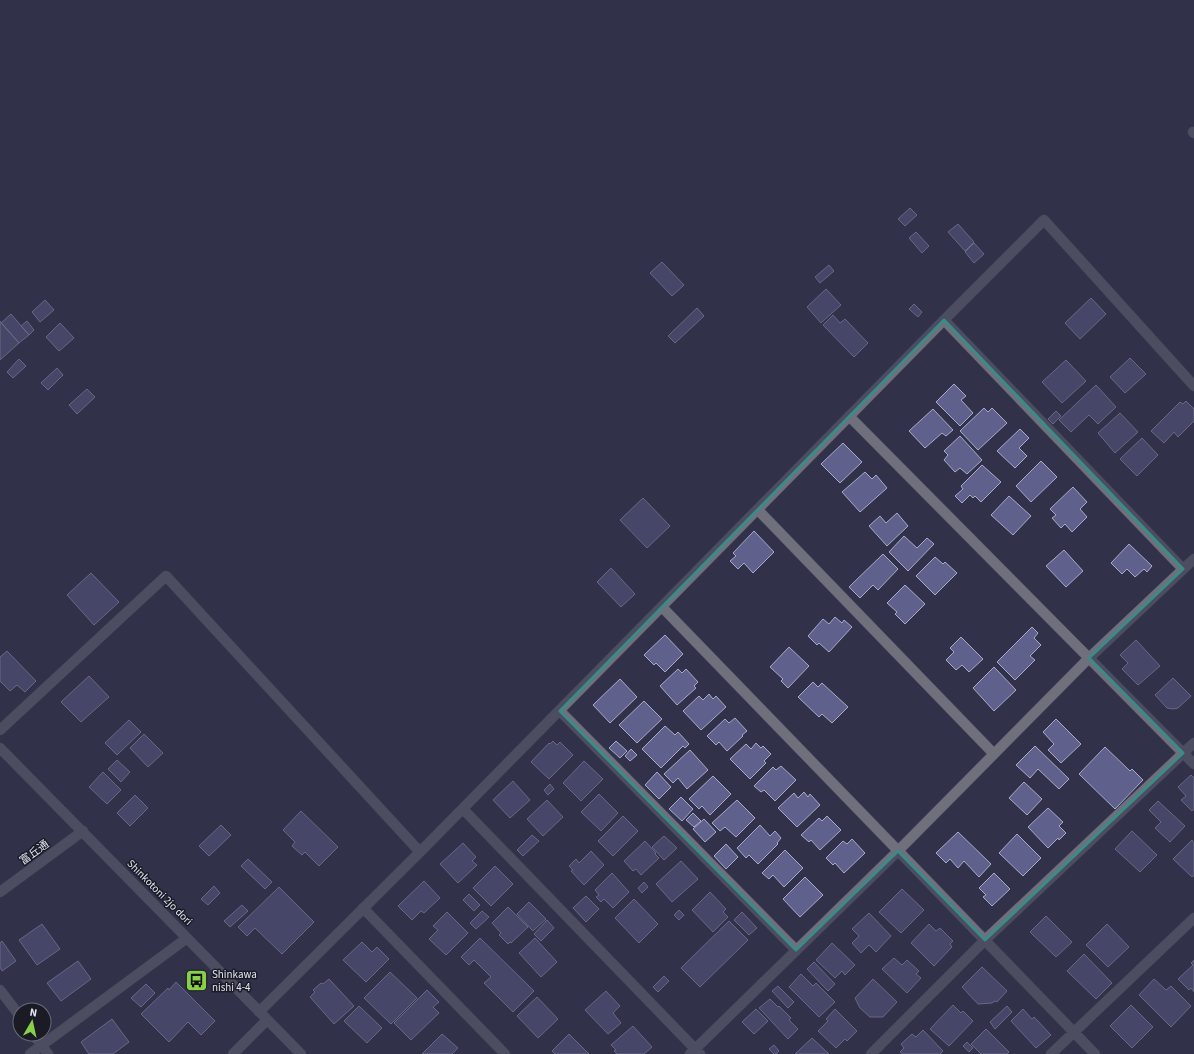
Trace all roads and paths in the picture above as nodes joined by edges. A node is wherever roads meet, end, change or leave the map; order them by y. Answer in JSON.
{"nodes":[{"id":1,"x":944,"y":320,"type":"junction"},
{"id":2,"x":1194,"y":386,"type":"edge"},
{"id":3,"x":850,"y":416,"type":"junction"},
{"id":4,"x":758,"y":510,"type":"junction"},
{"id":5,"x":1194,"y":559,"type":"edge"},
{"id":6,"x":1183,"y":569,"type":"junction"},
{"id":7,"x":662,"y":607,"type":"junction"},
{"id":8,"x":1089,"y":658,"type":"junction"},
{"id":9,"x":560,"y":711,"type":"junction"},
{"id":10,"x":0,"y":730,"type":"edge"},
{"id":11,"x":1194,"y":742,"type":"edge"},
{"id":12,"x":0,"y":748,"type":"edge"},
{"id":13,"x":1184,"y":753,"type":"junction"},
{"id":14,"x":994,"y":754,"type":"junction"},
{"id":15,"x":1194,"y":764,"type":"edge"},
{"id":16,"x":463,"y":809,"type":"junction"},
{"id":17,"x":83,"y":831,"type":"junction"},
{"id":18,"x":898,"y":851,"type":"junction"},
{"id":19,"x":420,"y":852,"type":"junction"},
{"id":20,"x":0,"y":892,"type":"edge"},
{"id":21,"x":363,"y":908,"type":"junction"},
{"id":22,"x":1194,"y":918,"type":"edge"},
{"id":23,"x":188,"y":938,"type":"junction"},
{"id":24,"x":985,"y":940,"type":"junction"},
{"id":25,"x":796,"y":950,"type":"junction"},
{"id":26,"x":0,"y":990,"type":"edge"},
{"id":27,"x":12,"y":1006,"type":"edge"},
{"id":28,"x":259,"y":1012,"type":"junction"},
{"id":29,"x":267,"y":1020,"type":"junction"},
{"id":30,"x":1074,"y":1032,"type":"junction"},
{"id":31,"x":40,"y":1042,"type":"edge"},
{"id":32,"x":42,"y":1045,"type":"junction"},
{"id":33,"x":695,"y":1052,"type":"edge"},
{"id":34,"x":30,"y":1054,"type":"edge"},
{"id":35,"x":48,"y":1054,"type":"edge"},
{"id":36,"x":233,"y":1054,"type":"edge"},
{"id":37,"x":301,"y":1054,"type":"edge"},
{"id":38,"x":505,"y":1054,"type":"edge"},
{"id":39,"x":871,"y":1054,"type":"edge"},
{"id":40,"x":1051,"y":1054,"type":"edge"},
{"id":41,"x":1095,"y":1054,"type":"edge"}],
"edges":[{"from":1,"to":2,"type":"street"},
{"from":1,"to":3,"type":"street"},
{"from":1,"to":6,"type":"street"},
{"from":3,"to":4,"type":"street"},
{"from":3,"to":8,"type":"street"},
{"from":4,"to":7,"type":"street"},
{"from":4,"to":14,"type":"street"},
{"from":5,"to":6,"type":"street"},
{"from":6,"to":8,"type":"street"},
{"from":7,"to":9,"type":"street"},
{"from":7,"to":18,"type":"street"},
{"from":8,"to":13,"type":"street"},
{"from":8,"to":14,"type":"street"},
{"from":9,"to":16,"type":"street"},
{"from":9,"to":25,"type":"street"},
{"from":10,"to":19,"type":"street"},
{"from":11,"to":13,"type":"street"},
{"from":12,"to":17,"type":"street","name":"Shinkotoni 2jo dori"},
{"from":13,"to":15,"type":"street"},
{"from":13,"to":24,"type":"street"},
{"from":14,"to":18,"type":"street"},
{"from":16,"to":19,"type":"street"},
{"from":16,"to":33,"type":"street"},
{"from":17,"to":20,"type":"street","name":"富丘通"},
{"from":17,"to":23,"type":"street","name":"Shinkotoni 2jo dori"},
{"from":18,"to":24,"type":"street"},
{"from":18,"to":25,"type":"street"},
{"from":19,"to":21,"type":"street"},
{"from":21,"to":28,"type":"street"},
{"from":21,"to":38,"type":"street"},
{"from":22,"to":30,"type":"street"},
{"from":23,"to":28,"type":"street","name":"Shinkotoni 2jo dori"},
{"from":23,"to":32,"type":"street"},
{"from":24,"to":30,"type":"street"},
{"from":24,"to":39,"type":"street"},
{"from":25,"to":33,"type":"street"},
{"from":26,"to":27,"type":"street"},
{"from":28,"to":29,"type":"street","name":"Shinkotoni 2jo dori"},
{"from":29,"to":36,"type":"street"},
{"from":29,"to":37,"type":"street","name":"Shinkotoni 2jo dori"},
{"from":30,"to":40,"type":"street"},
{"from":30,"to":41,"type":"street"},
{"from":31,"to":32,"type":"street"},
{"from":32,"to":34,"type":"street"},
{"from":32,"to":35,"type":"street"}]}
